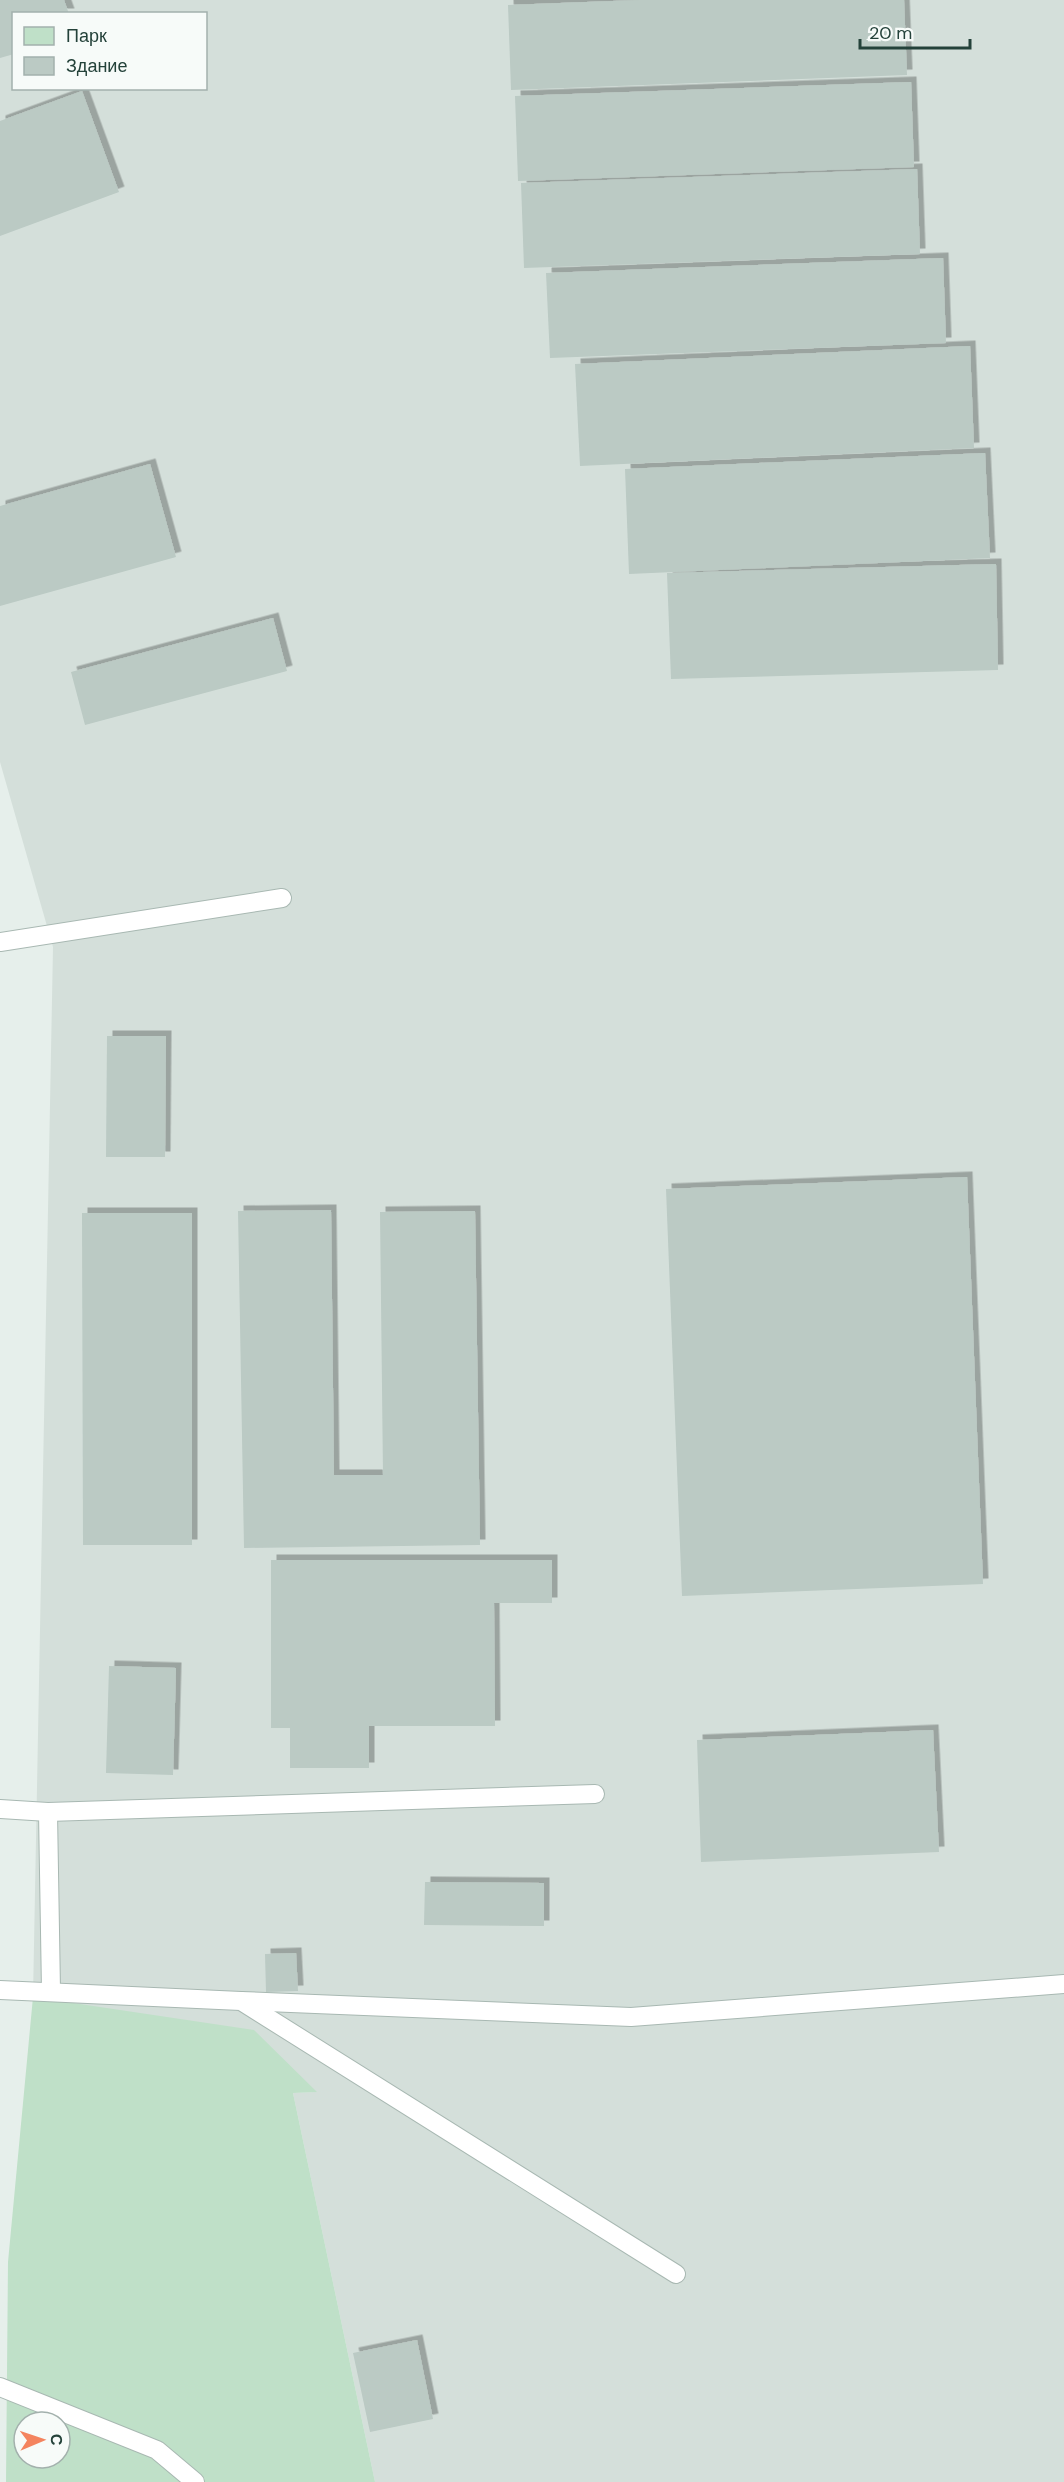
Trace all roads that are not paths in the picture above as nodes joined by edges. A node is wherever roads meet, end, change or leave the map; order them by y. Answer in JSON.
{"nodes":[{"id":1,"x":282,"y":898,"type":"dead end"},
{"id":2,"x":0,"y":942,"type":"edge"},
{"id":3,"x":595,"y":1794,"type":"dead end"},
{"id":4,"x":0,"y":1809,"type":"edge"},
{"id":5,"x":48,"y":1812,"type":"junction"},
{"id":6,"x":1064,"y":1984,"type":"edge"},
{"id":7,"x":0,"y":1990,"type":"edge"},
{"id":8,"x":51,"y":1992,"type":"junction"},
{"id":9,"x":242,"y":2001,"type":"junction"},
{"id":10,"x":676,"y":2274,"type":"dead end"},
{"id":11,"x":0,"y":2387,"type":"edge"},
{"id":12,"x":195,"y":2482,"type":"edge"}],
"edges":[{"from":1,"to":2,"type":"lane"},
{"from":3,"to":5,"type":"lane"},
{"from":4,"to":5,"type":"lane"},
{"from":5,"to":8,"type":"lane"},
{"from":6,"to":9,"type":"lane"},
{"from":7,"to":8,"type":"lane"},
{"from":8,"to":9,"type":"lane"},
{"from":9,"to":10,"type":"lane"},
{"from":11,"to":12,"type":"lane"}]}
